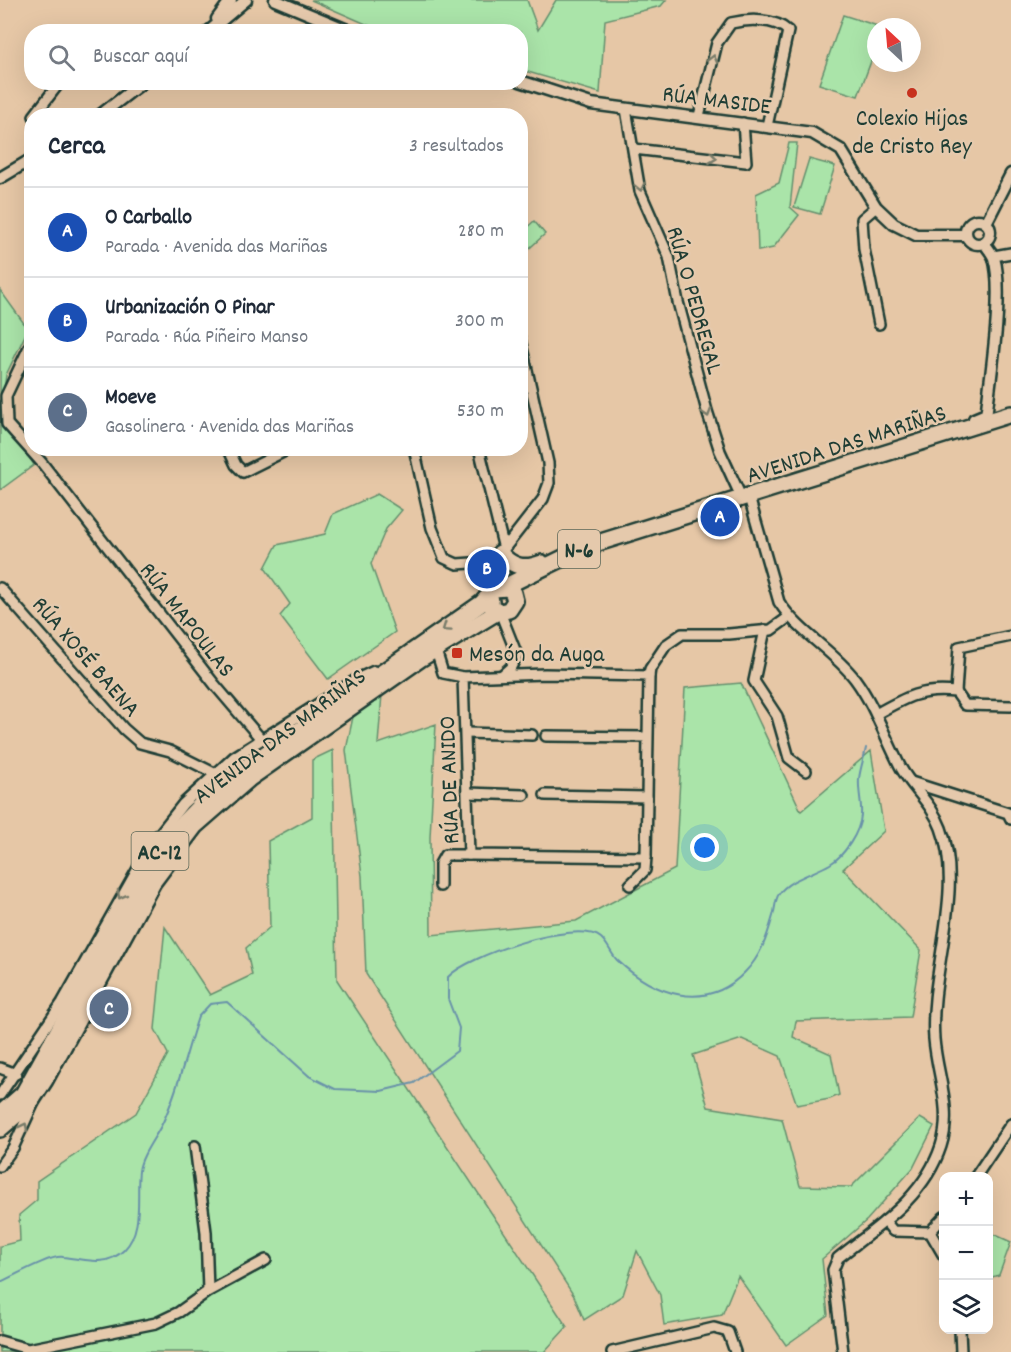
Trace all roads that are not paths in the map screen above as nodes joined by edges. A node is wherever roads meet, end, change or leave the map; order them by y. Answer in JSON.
{"nodes":[{"id":1,"x":231,"y":0,"type":"edge"},
{"id":2,"x":246,"y":0,"type":"edge"},
{"id":3,"x":275,"y":0,"type":"edge"},
{"id":4,"x":292,"y":3,"type":"edge"},
{"id":5,"x":214,"y":24,"type":"edge"},
{"id":6,"x":218,"y":24,"type":"edge"},
{"id":7,"x":335,"y":24,"type":"edge"},
{"id":8,"x":528,"y":84,"type":"edge"},
{"id":9,"x":54,"y":90,"type":"edge"},
{"id":10,"x":133,"y":90,"type":"edge"},
{"id":11,"x":40,"y":108,"type":"edge"},
{"id":12,"x":109,"y":108,"type":"edge"},
{"id":13,"x":626,"y":109,"type":"junction"},
{"id":14,"x":699,"y":116,"type":"junction"},
{"id":15,"x":743,"y":123,"type":"junction"},
{"id":16,"x":767,"y":126,"type":"junction"},
{"id":17,"x":634,"y":149,"type":"junction"},
{"id":18,"x":24,"y":164,"type":"edge"},
{"id":19,"x":1011,"y":174,"type":"edge"},
{"id":20,"x":0,"y":177,"type":"edge"},
{"id":21,"x":876,"y":207,"type":"junction"},
{"id":22,"x":986,"y":223,"type":"junction"},
{"id":23,"x":966,"y":235,"type":"junction"},
{"id":24,"x":984,"y":243,"type":"junction"},
{"id":25,"x":1011,"y":253,"type":"edge"},
{"id":26,"x":994,"y":256,"type":"junction"},
{"id":27,"x":879,"y":324,"type":"dead end"},
{"id":28,"x":24,"y":358,"type":"edge"},
{"id":29,"x":528,"y":374,"type":"edge"},
{"id":30,"x":988,"y":397,"type":"junction"},
{"id":31,"x":1011,"y":408,"type":"edge"},
{"id":32,"x":1011,"y":414,"type":"edge"},
{"id":33,"x":24,"y":443,"type":"edge"},
{"id":34,"x":900,"y":449,"type":"junction"},
{"id":35,"x":36,"y":456,"type":"edge"},
{"id":36,"x":232,"y":456,"type":"edge"},
{"id":37,"x":275,"y":456,"type":"edge"},
{"id":38,"x":416,"y":456,"type":"edge"},
{"id":39,"x":481,"y":456,"type":"edge"},
{"id":40,"x":746,"y":498,"type":"junction"},
{"id":41,"x":660,"y":525,"type":"junction"},
{"id":42,"x":569,"y":554,"type":"junction"},
{"id":43,"x":500,"y":555,"type":"junction"},
{"id":44,"x":0,"y":588,"type":"edge"},
{"id":45,"x":497,"y":590,"type":"junction"},
{"id":46,"x":515,"y":601,"type":"junction"},
{"id":47,"x":500,"y":612,"type":"junction"},
{"id":48,"x":789,"y":617,"type":"junction"},
{"id":49,"x":471,"y":627,"type":"junction"},
{"id":50,"x":765,"y":630,"type":"junction"},
{"id":51,"x":1011,"y":636,"type":"edge"},
{"id":52,"x":438,"y":657,"type":"junction"},
{"id":53,"x":420,"y":659,"type":"junction"},
{"id":54,"x":401,"y":660,"type":"junction"},
{"id":55,"x":502,"y":675,"type":"junction"},
{"id":56,"x":649,"y":676,"type":"junction"},
{"id":57,"x":463,"y":677,"type":"junction"},
{"id":58,"x":956,"y":692,"type":"junction"},
{"id":59,"x":1011,"y":706,"type":"edge"},
{"id":60,"x":876,"y":714,"type":"junction"},
{"id":61,"x":466,"y":733,"type":"junction"},
{"id":62,"x":532,"y":735,"type":"dead end"},
{"id":63,"x":546,"y":736,"type":"dead end"},
{"id":64,"x":647,"y":737,"type":"junction"},
{"id":65,"x":261,"y":739,"type":"junction"},
{"id":66,"x":806,"y":771,"type":"dead end"},
{"id":67,"x":214,"y":773,"type":"junction"},
{"id":68,"x":911,"y":782,"type":"junction"},
{"id":69,"x":468,"y":793,"type":"junction"},
{"id":70,"x":524,"y":795,"type":"dead end"},
{"id":71,"x":545,"y":795,"type":"dead end"},
{"id":72,"x":647,"y":797,"type":"junction"},
{"id":73,"x":1011,"y":819,"type":"edge"},
{"id":74,"x":469,"y":855,"type":"junction"},
{"id":75,"x":646,"y":857,"type":"junction"},
{"id":76,"x":630,"y":885,"type":"dead end"},
{"id":77,"x":440,"y":886,"type":"dead end"},
{"id":78,"x":0,"y":1068,"type":"edge"},
{"id":79,"x":16,"y":1074,"type":"junction"},
{"id":80,"x":38,"y":1091,"type":"junction"},
{"id":81,"x":0,"y":1095,"type":"edge"},
{"id":82,"x":0,"y":1114,"type":"edge"},
{"id":83,"x":1011,"y":1124,"type":"edge"},
{"id":84,"x":0,"y":1129,"type":"edge"},
{"id":85,"x":195,"y":1146,"type":"dead end"},
{"id":86,"x":3,"y":1164,"type":"edge"},
{"id":87,"x":979,"y":1172,"type":"edge"},
{"id":88,"x":885,"y":1221,"type":"junction"},
{"id":89,"x":939,"y":1222,"type":"edge"},
{"id":90,"x":930,"y":1232,"type":"junction"},
{"id":91,"x":939,"y":1247,"type":"edge"},
{"id":92,"x":266,"y":1260,"type":"dead end"},
{"id":93,"x":208,"y":1291,"type":"junction"},
{"id":94,"x":960,"y":1334,"type":"edge"},
{"id":95,"x":0,"y":1341,"type":"edge"},
{"id":96,"x":612,"y":1352,"type":"edge"},
{"id":97,"x":735,"y":1352,"type":"edge"},
{"id":98,"x":843,"y":1352,"type":"edge"},
{"id":99,"x":961,"y":1352,"type":"edge"}],
"edges":[{"from":1,"to":5,"type":"street"},
{"from":2,"to":6,"type":"street"},
{"from":3,"to":4,"type":"street"},
{"from":4,"to":7,"type":"street"},
{"from":8,"to":13,"type":"street","name":"RÚA MASIDE"},
{"from":9,"to":11,"type":"street"},
{"from":10,"to":12,"type":"street"},
{"from":13,"to":14,"type":"street","name":"RÚA MASIDE"},
{"from":13,"to":17,"type":"street","name":"RÚA O PEDREGAL"},
{"from":14,"to":15,"type":"street","name":"RÚA MASIDE"},
{"from":14,"to":16,"type":"street","one_way":true},
{"from":15,"to":16,"type":"street","name":"RÚA MASIDE"},
{"from":17,"to":15,"type":"street","one_way":true},
{"from":16,"to":21,"type":"street","name":"RÚA MASIDE"},
{"from":17,"to":40,"type":"street","name":"RÚA O PEDREGAL","one_way":true},
{"from":18,"to":20,"type":"street"},
{"from":19,"to":22,"type":"street"},
{"from":21,"to":23,"type":"street","name":"RÚA MASIDE"},
{"from":21,"to":27,"type":"street"},
{"from":22,"to":23,"type":"street"},
{"from":22,"to":24,"type":"street"},
{"from":23,"to":24,"type":"street"},
{"from":24,"to":26,"type":"street"},
{"from":25,"to":26,"type":"street"},
{"from":26,"to":30,"type":"street"},
{"from":28,"to":33,"type":"street","name":"RÚA MAPOULAS"},
{"from":29,"to":43,"type":"street"},
{"from":30,"to":31,"type":"street"},
{"from":30,"to":34,"type":"street"},
{"from":32,"to":34,"type":"highway","name":"AVENIDA DAS MARIÑAS","number":"N-6"},
{"from":34,"to":40,"type":"highway","name":"AVENIDA DAS MARIÑAS","number":"N-6"},
{"from":35,"to":65,"type":"street","name":"RÚA MAPOULAS"},
{"from":36,"to":37,"type":"street"},
{"from":38,"to":43,"type":"street"},
{"from":39,"to":43,"type":"street"},
{"from":40,"to":41,"type":"highway","name":"AVENIDA DAS MARIÑAS","number":"N-6"},
{"from":40,"to":48,"type":"street","name":"RÚA O PEDREGAL"},
{"from":41,"to":42,"type":"highway","name":"AVENIDA DAS MARIÑAS","number":"N-6"},
{"from":41,"to":46,"type":"highway","name":"AVENIDA DAS MARIÑAS","number":"N-6"},
{"from":42,"to":43,"type":"highway"},
{"from":42,"to":45,"type":"highway","name":"AVENIDA DAS MARIÑAS","number":"N-6"},
{"from":43,"to":45,"type":"highway"},
{"from":44,"to":67,"type":"street","name":"RÚA XOSÉ BAENA"},
{"from":45,"to":46,"type":"highway"},
{"from":45,"to":47,"type":"highway"},
{"from":45,"to":54,"type":"highway","name":"AVENIDA DAS MARIÑAS","number":"AC-12","one_way":true},
{"from":46,"to":47,"type":"highway","number":"AC-12"},
{"from":47,"to":49,"type":"highway","name":"AVENIDA DAS MARIÑAS","number":"AC-12"},
{"from":47,"to":55,"type":"street"},
{"from":48,"to":50,"type":"street"},
{"from":48,"to":60,"type":"street"},
{"from":49,"to":52,"type":"street"},
{"from":49,"to":53,"type":"highway","name":"AVENIDA DAS MARIÑAS","number":"AC-12"},
{"from":50,"to":56,"type":"street"},
{"from":50,"to":66,"type":"street"},
{"from":51,"to":58,"type":"street"},
{"from":52,"to":53,"type":"street"},
{"from":52,"to":57,"type":"street"},
{"from":53,"to":80,"type":"highway","name":"AVENIDA DAS MARIÑAS","number":"AC-12"},
{"from":54,"to":65,"type":"street","name":"AVENIDA DAS MARIÑAS"},
{"from":54,"to":82,"type":"highway","name":"AVENIDA DAS MARIÑAS","number":"AC-12"},
{"from":55,"to":56,"type":"street"},
{"from":55,"to":57,"type":"street"},
{"from":56,"to":64,"type":"street"},
{"from":57,"to":61,"type":"street","name":"RÚA DE ANIDO"},
{"from":58,"to":59,"type":"street"},
{"from":58,"to":60,"type":"street"},
{"from":60,"to":68,"type":"street"},
{"from":61,"to":62,"type":"street"},
{"from":61,"to":69,"type":"street","name":"RÚA DE ANIDO"},
{"from":63,"to":64,"type":"street"},
{"from":64,"to":72,"type":"street"},
{"from":65,"to":67,"type":"street","name":"AVENIDA DAS MARIÑAS"},
{"from":67,"to":79,"type":"street","name":"AVENIDA DAS MARIÑAS","one_way":true},
{"from":68,"to":73,"type":"street"},
{"from":68,"to":88,"type":"street"},
{"from":69,"to":70,"type":"street"},
{"from":69,"to":74,"type":"street","name":"RÚA DE ANIDO"},
{"from":71,"to":72,"type":"street"},
{"from":72,"to":75,"type":"street"},
{"from":74,"to":75,"type":"street","name":"RÚA DE ANIDO"},
{"from":74,"to":77,"type":"street"},
{"from":75,"to":76,"type":"street"},
{"from":78,"to":79,"type":"street"},
{"from":79,"to":81,"type":"street","name":"AVENIDA DAS MARIÑAS"},
{"from":80,"to":84,"type":"highway","name":"AVENIDA DAS MARIÑAS","number":"AC-12"},
{"from":86,"to":80,"type":"street","name":"AVENIDA DAS MARIÑAS","one_way":true},
{"from":83,"to":87,"type":"street"},
{"from":85,"to":93,"type":"street"},
{"from":88,"to":90,"type":"street"},
{"from":88,"to":98,"type":"street"},
{"from":89,"to":90,"type":"street"},
{"from":90,"to":91,"type":"street"},
{"from":92,"to":93,"type":"street"},
{"from":93,"to":95,"type":"street"},
{"from":94,"to":99,"type":"street"},
{"from":96,"to":97,"type":"street"}]}
